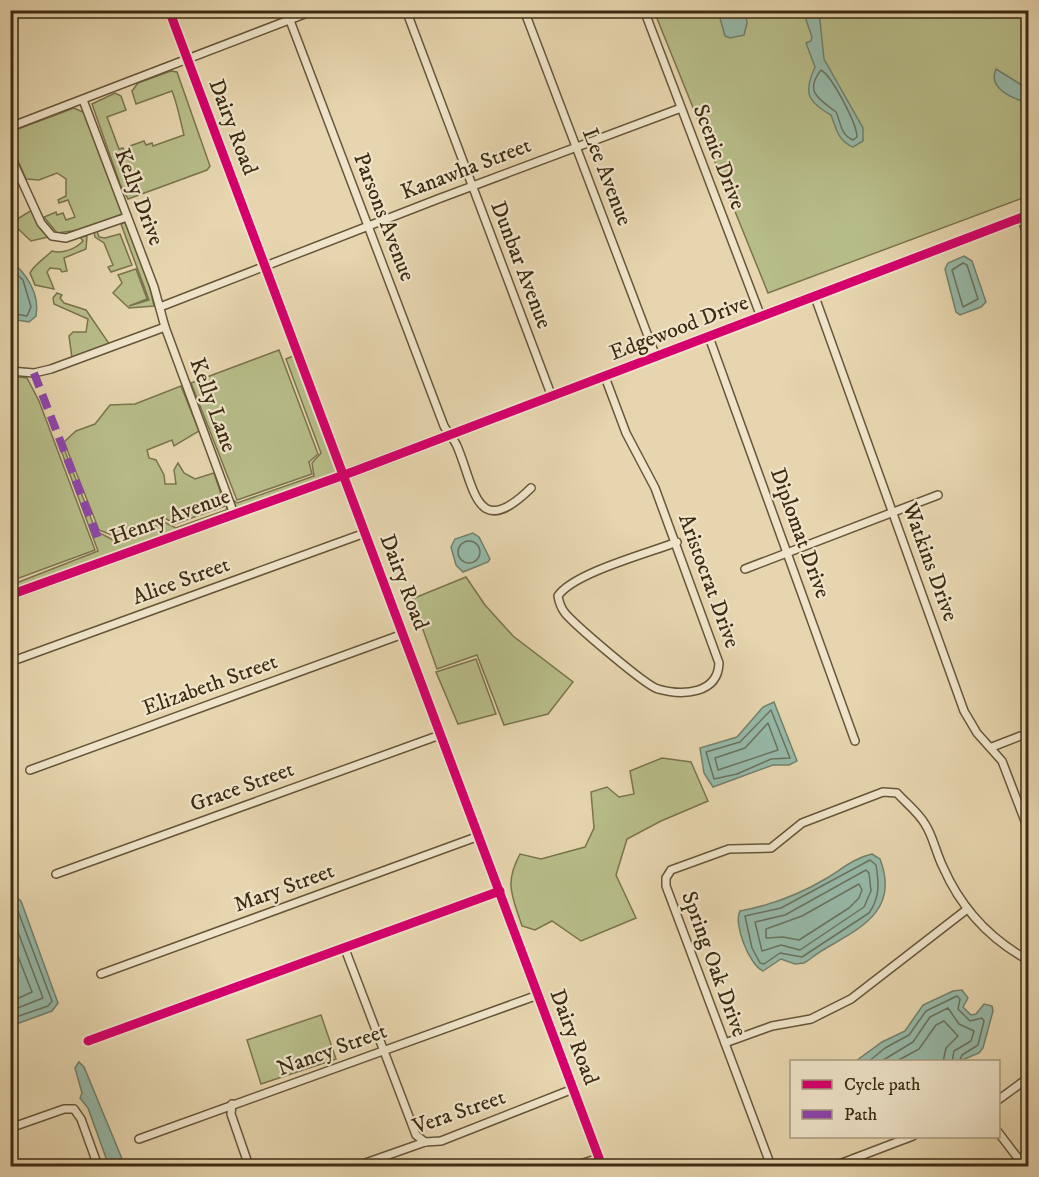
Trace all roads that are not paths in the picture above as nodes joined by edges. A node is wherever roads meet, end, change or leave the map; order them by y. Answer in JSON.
{"nodes":[{"id":1,"x":169,"y":10,"type":"edge"},
{"id":2,"x":286,"y":10,"type":"edge"},
{"id":3,"x":315,"y":10,"type":"edge"},
{"id":4,"x":406,"y":10,"type":"edge"},
{"id":5,"x":524,"y":10,"type":"edge"},
{"id":6,"x":644,"y":10,"type":"edge"},
{"id":7,"x":290,"y":20,"type":"junction"},
{"id":8,"x":187,"y":60,"type":"junction"},
{"id":9,"x":83,"y":100,"type":"junction"},
{"id":10,"x":681,"y":108,"type":"junction"},
{"id":11,"x":10,"y":127,"type":"edge"},
{"id":12,"x":576,"y":147,"type":"junction"},
{"id":13,"x":10,"y":155,"type":"edge"},
{"id":14,"x":472,"y":186,"type":"junction"},
{"id":15,"x":1025,"y":216,"type":"edge"},
{"id":16,"x":128,"y":217,"type":"junction"},
{"id":17,"x":368,"y":226,"type":"junction"},
{"id":18,"x":1029,"y":236,"type":"edge"},
{"id":19,"x":264,"y":265,"type":"junction"},
{"id":20,"x":815,"y":297,"type":"junction"},
{"id":21,"x":160,"y":307,"type":"junction"},
{"id":22,"x":761,"y":317,"type":"junction"},
{"id":23,"x":165,"y":327,"type":"junction"},
{"id":24,"x":709,"y":337,"type":"junction"},
{"id":25,"x":656,"y":357,"type":"junction"},
{"id":26,"x":10,"y":371,"type":"edge"},
{"id":27,"x":605,"y":377,"type":"junction"},
{"id":28,"x":552,"y":397,"type":"junction"},
{"id":29,"x":449,"y":435,"type":"junction"},
{"id":30,"x":343,"y":475,"type":"junction"},
{"id":31,"x":531,"y":488,"type":"dead end"},
{"id":32,"x":938,"y":495,"type":"dead end"},
{"id":33,"x":892,"y":512,"type":"junction"},
{"id":34,"x":234,"y":514,"type":"junction"},
{"id":35,"x":364,"y":533,"type":"junction"},
{"id":36,"x":676,"y":542,"type":"junction"},
{"id":37,"x":788,"y":552,"type":"junction"},
{"id":38,"x":745,"y":569,"type":"dead end"},
{"id":39,"x":10,"y":595,"type":"edge"},
{"id":40,"x":403,"y":634,"type":"junction"},
{"id":41,"x":10,"y":662,"type":"edge"},
{"id":42,"x":1029,"y":733,"type":"edge"},
{"id":43,"x":441,"y":735,"type":"junction"},
{"id":44,"x":855,"y":741,"type":"dead end"},
{"id":45,"x":992,"y":747,"type":"junction"},
{"id":46,"x":30,"y":770,"type":"dead end"},
{"id":47,"x":1029,"y":829,"type":"edge"},
{"id":48,"x":479,"y":836,"type":"junction"},
{"id":49,"x":56,"y":874,"type":"dead end"},
{"id":50,"x":500,"y":891,"type":"junction"},
{"id":51,"x":966,"y":910,"type":"junction"},
{"id":52,"x":345,"y":949,"type":"junction"},
{"id":53,"x":1029,"y":960,"type":"edge"},
{"id":54,"x":101,"y":974,"type":"dead end"},
{"id":55,"x":538,"y":994,"type":"junction"},
{"id":56,"x":88,"y":1041,"type":"dead end"},
{"id":57,"x":725,"y":1043,"type":"junction"},
{"id":58,"x":384,"y":1050,"type":"junction"},
{"id":59,"x":1029,"y":1078,"type":"edge"},
{"id":60,"x":573,"y":1089,"type":"junction"},
{"id":61,"x":1000,"y":1099,"type":"edge"},
{"id":62,"x":232,"y":1104,"type":"junction"},
{"id":63,"x":10,"y":1128,"type":"edge"},
{"id":64,"x":1000,"y":1133,"type":"edge"},
{"id":65,"x":910,"y":1138,"type":"edge"},
{"id":66,"x":139,"y":1139,"type":"dead end"},
{"id":67,"x":425,"y":1142,"type":"junction"},
{"id":68,"x":600,"y":1162,"type":"edge"},
{"id":69,"x":98,"y":1167,"type":"edge"},
{"id":70,"x":249,"y":1167,"type":"edge"},
{"id":71,"x":357,"y":1167,"type":"edge"},
{"id":72,"x":574,"y":1167,"type":"edge"},
{"id":73,"x":771,"y":1167,"type":"edge"},
{"id":74,"x":834,"y":1167,"type":"edge"},
{"id":75,"x":1024,"y":1167,"type":"edge"}],
"edges":[{"from":1,"to":8,"type":"street","name":"Dairy Road"},
{"from":2,"to":7,"type":"street","name":"Parsons Avenue"},
{"from":3,"to":7,"type":"street"},
{"from":4,"to":14,"type":"street","name":"Dunbar Avenue"},
{"from":5,"to":12,"type":"street","name":"Lee Avenue"},
{"from":6,"to":10,"type":"street","name":"Scenic Drive"},
{"from":7,"to":8,"type":"street"},
{"from":7,"to":17,"type":"street","name":"Parsons Avenue"},
{"from":8,"to":9,"type":"street"},
{"from":8,"to":19,"type":"street","name":"Dairy Road"},
{"from":9,"to":11,"type":"street"},
{"from":9,"to":16,"type":"street","name":"Kelly Drive"},
{"from":10,"to":12,"type":"street","name":"Kanawha Street"},
{"from":10,"to":22,"type":"street","name":"Scenic Drive"},
{"from":12,"to":14,"type":"street","name":"Kanawha Street"},
{"from":12,"to":25,"type":"street","name":"Lee Avenue"},
{"from":13,"to":16,"type":"street"},
{"from":14,"to":17,"type":"street","name":"Kanawha Street"},
{"from":14,"to":28,"type":"street","name":"Dunbar Avenue"},
{"from":15,"to":18,"type":"street"},
{"from":15,"to":20,"type":"street","name":"Edgewood Drive"},
{"from":16,"to":21,"type":"street","name":"Kelly Drive"},
{"from":17,"to":19,"type":"street","name":"Kanawha Street"},
{"from":17,"to":29,"type":"street","name":"Parsons Avenue"},
{"from":19,"to":21,"type":"street","name":"Kanawha Street"},
{"from":19,"to":30,"type":"street","name":"Dairy Road"},
{"from":20,"to":22,"type":"street","name":"Edgewood Drive"},
{"from":20,"to":33,"type":"street","name":"Watkins Drive"},
{"from":21,"to":23,"type":"street","name":"Kelly Lane"},
{"from":22,"to":24,"type":"street","name":"Edgewood Drive"},
{"from":23,"to":26,"type":"street"},
{"from":23,"to":34,"type":"street","name":"Kelly Lane"},
{"from":24,"to":25,"type":"street","name":"Edgewood Drive"},
{"from":24,"to":37,"type":"street","name":"Diplomat Drive"},
{"from":25,"to":27,"type":"street","name":"Edgewood Drive"},
{"from":27,"to":28,"type":"street","name":"Edgewood Drive"},
{"from":27,"to":36,"type":"street","name":"Aristocrat Drive"},
{"from":28,"to":29,"type":"street","name":"Edgewood Drive"},
{"from":29,"to":30,"type":"street","name":"Edgewood Drive"},
{"from":29,"to":31,"type":"street","name":"Parsons Avenue"},
{"from":30,"to":34,"type":"street","name":"Henry Avenue"},
{"from":30,"to":35,"type":"street","name":"Dairy Road"},
{"from":32,"to":33,"type":"street"},
{"from":33,"to":37,"type":"street"},
{"from":33,"to":45,"type":"street","name":"Watkins Drive"},
{"from":34,"to":39,"type":"street","name":"Henry Avenue"},
{"from":35,"to":40,"type":"street","name":"Dairy Road"},
{"from":35,"to":41,"type":"street","name":"Alice Street"},
{"from":36,"to":36,"type":"street","name":"Aristocrat Drive"},
{"from":37,"to":38,"type":"street"},
{"from":37,"to":44,"type":"street","name":"Diplomat Drive"},
{"from":40,"to":43,"type":"street","name":"Dairy Road"},
{"from":40,"to":46,"type":"street","name":"Elizabeth Street"},
{"from":42,"to":45,"type":"street"},
{"from":43,"to":48,"type":"street","name":"Dairy Road"},
{"from":43,"to":49,"type":"street","name":"Grace Street"},
{"from":45,"to":47,"type":"street","name":"Watkins Drive"},
{"from":48,"to":50,"type":"street","name":"Dairy Road"},
{"from":48,"to":54,"type":"street","name":"Mary Street"},
{"from":50,"to":52,"type":"street"},
{"from":50,"to":55,"type":"street","name":"Dairy Road"},
{"from":51,"to":53,"type":"street","name":"Spring Oak Drive"},
{"from":51,"to":57,"type":"street"},
{"from":51,"to":57,"type":"street","name":"Spring Oak Drive"},
{"from":52,"to":56,"type":"street"},
{"from":52,"to":58,"type":"street"},
{"from":55,"to":58,"type":"street","name":"Nancy Street"},
{"from":55,"to":60,"type":"street","name":"Dairy Road"},
{"from":57,"to":73,"type":"street","name":"Spring Oak Drive"},
{"from":58,"to":62,"type":"street","name":"Nancy Street"},
{"from":58,"to":67,"type":"street"},
{"from":59,"to":61,"type":"street"},
{"from":60,"to":67,"type":"street","name":"Vera Street"},
{"from":60,"to":68,"type":"street","name":"Dairy Road"},
{"from":62,"to":66,"type":"street","name":"Nancy Street"},
{"from":62,"to":70,"type":"street"},
{"from":63,"to":69,"type":"street"},
{"from":64,"to":75,"type":"street"},
{"from":65,"to":74,"type":"street"},
{"from":67,"to":71,"type":"street","name":"Vera Street"},
{"from":68,"to":72,"type":"street"}]}
